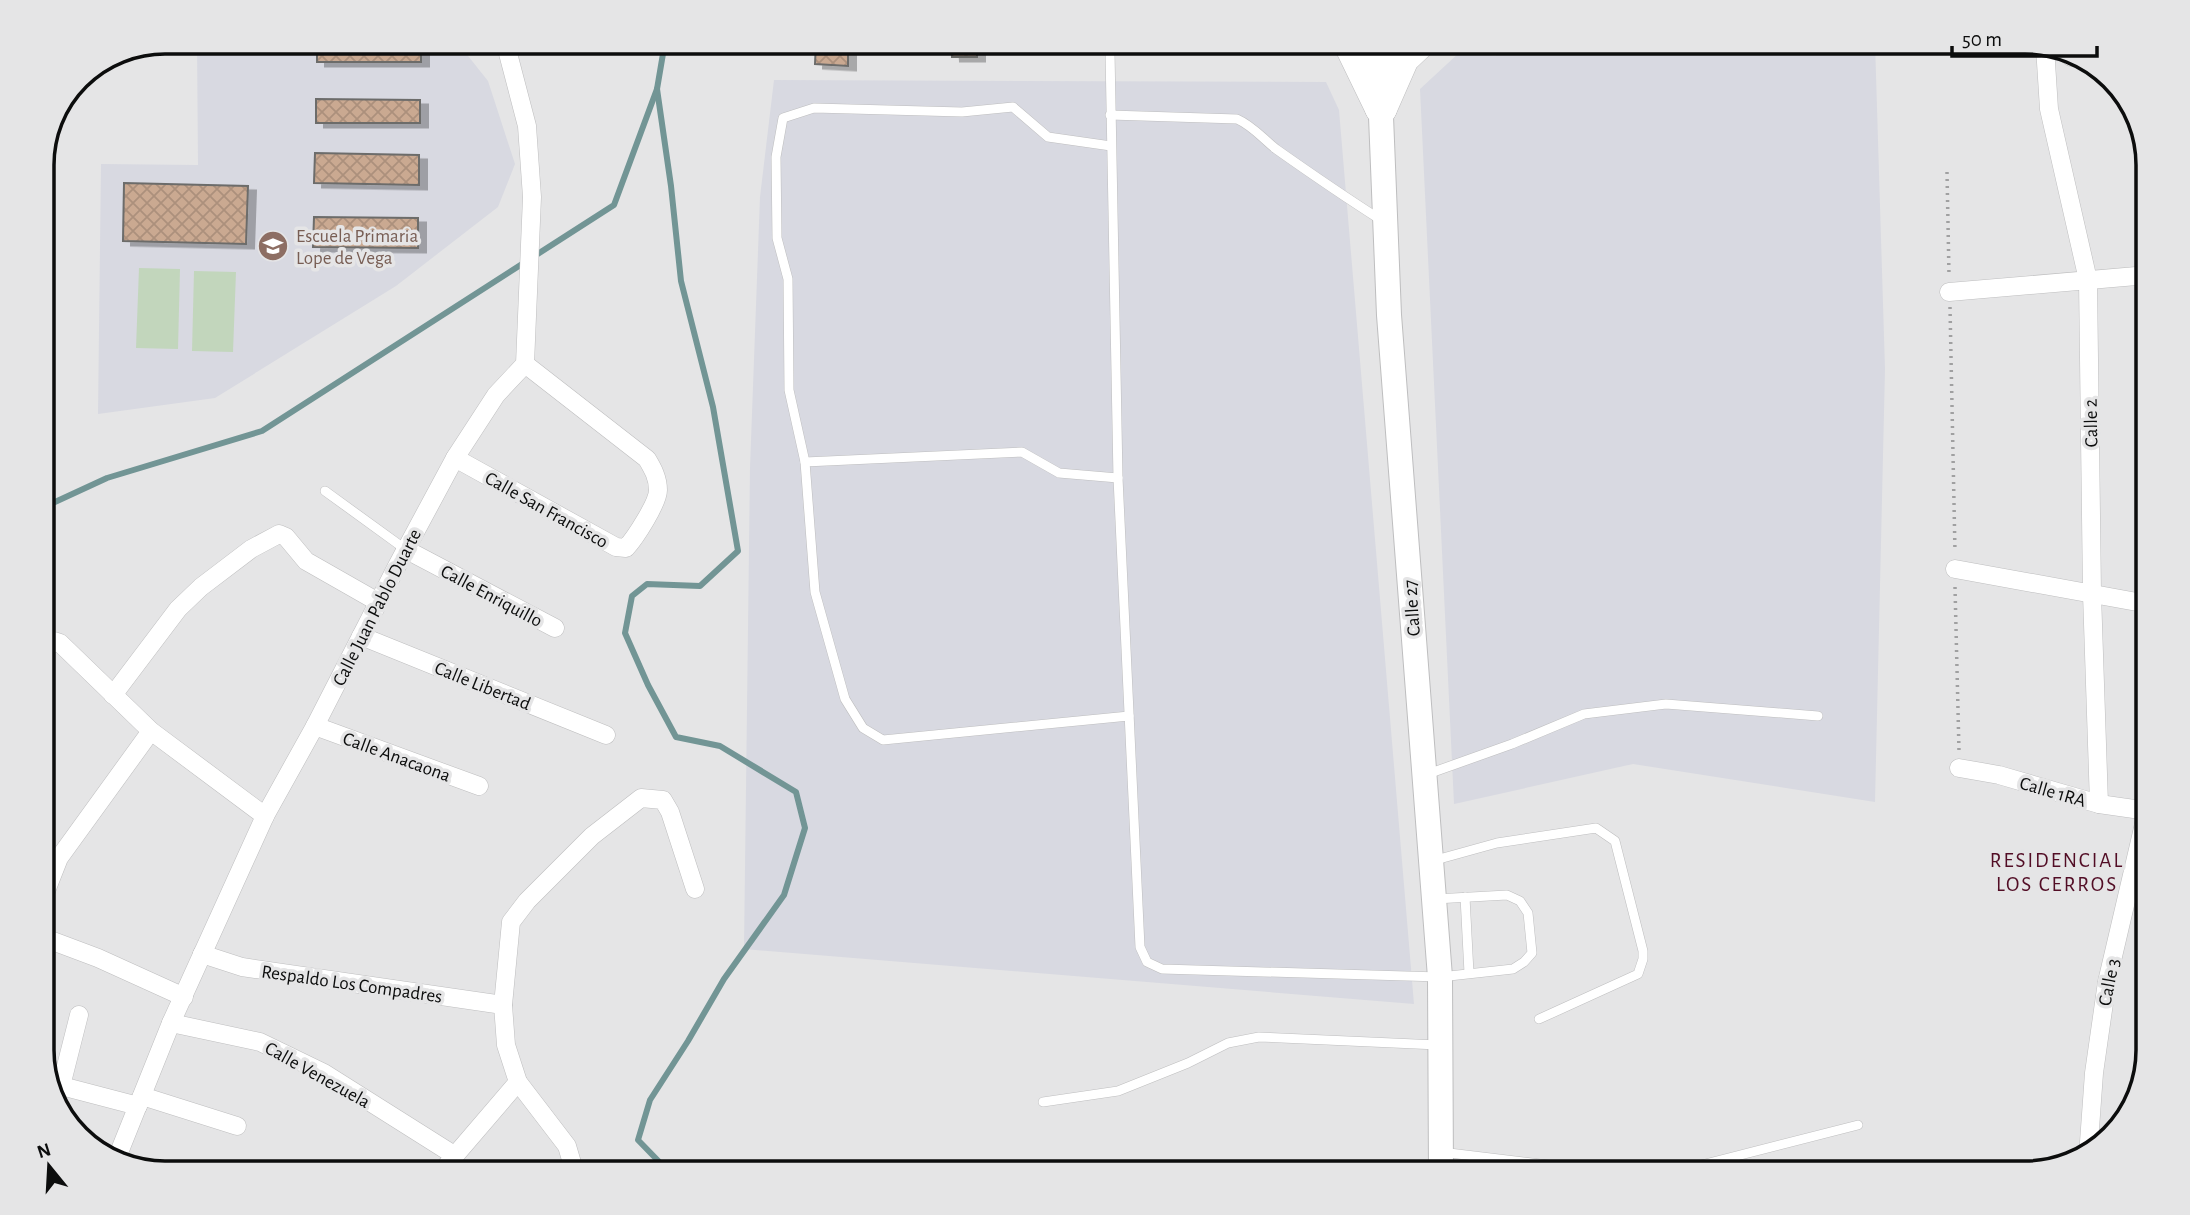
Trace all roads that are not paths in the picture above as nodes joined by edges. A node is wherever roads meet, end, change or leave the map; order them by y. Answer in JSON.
{"nodes":[{"id":1,"x":508,"y":54,"type":"edge"},
{"id":2,"x":1110,"y":54,"type":"edge"},
{"id":3,"x":1355,"y":54,"type":"edge"},
{"id":4,"x":1379,"y":54,"type":"edge"},
{"id":5,"x":1407,"y":54,"type":"edge"},
{"id":6,"x":2046,"y":56,"type":"edge"},
{"id":7,"x":1381,"y":108,"type":"junction"},
{"id":8,"x":1110,"y":115,"type":"junction"},
{"id":9,"x":1111,"y":146,"type":"junction"},
{"id":10,"x":1385,"y":223,"type":"junction"},
{"id":11,"x":2136,"y":276,"type":"edge"},
{"id":12,"x":2088,"y":280,"type":"junction"},
{"id":13,"x":1949,"y":292,"type":"road end"},
{"id":14,"x":525,"y":364,"type":"junction"},
{"id":15,"x":455,"y":458,"type":"junction"},
{"id":16,"x":805,"y":462,"type":"junction"},
{"id":17,"x":1118,"y":478,"type":"junction"},
{"id":18,"x":325,"y":491,"type":"dead end"},
{"id":19,"x":405,"y":549,"type":"junction"},
{"id":20,"x":1955,"y":569,"type":"road end"},
{"id":21,"x":2092,"y":594,"type":"junction"},
{"id":22,"x":378,"y":602,"type":"junction"},
{"id":23,"x":2136,"y":602,"type":"edge"},
{"id":24,"x":555,"y":628,"type":"dead end"},
{"id":25,"x":361,"y":636,"type":"junction"},
{"id":26,"x":54,"y":641,"type":"edge"},
{"id":27,"x":113,"y":695,"type":"junction"},
{"id":28,"x":1129,"y":716,"type":"junction"},
{"id":29,"x":1818,"y":716,"type":"dead end"},
{"id":30,"x":316,"y":726,"type":"junction"},
{"id":31,"x":151,"y":731,"type":"junction"},
{"id":32,"x":606,"y":735,"type":"dead end"},
{"id":33,"x":1959,"y":768,"type":"road end"},
{"id":34,"x":1423,"y":775,"type":"junction"},
{"id":35,"x":479,"y":786,"type":"dead end"},
{"id":36,"x":2099,"y":804,"type":"junction"},
{"id":37,"x":2136,"y":809,"type":"edge"},
{"id":38,"x":265,"y":816,"type":"junction"},
{"id":39,"x":1430,"y":861,"type":"junction"},
{"id":40,"x":2136,"y":861,"type":"edge"},
{"id":41,"x":54,"y":871,"type":"edge"},
{"id":42,"x":695,"y":889,"type":"dead end"},
{"id":43,"x":1465,"y":897,"type":"junction"},
{"id":44,"x":1434,"y":899,"type":"junction"},
{"id":45,"x":54,"y":942,"type":"edge"},
{"id":46,"x":202,"y":954,"type":"junction"},
{"id":47,"x":1469,"y":973,"type":"junction"},
{"id":48,"x":1440,"y":977,"type":"junction"},
{"id":49,"x":184,"y":997,"type":"junction"},
{"id":50,"x":503,"y":1005,"type":"junction"},
{"id":51,"x":79,"y":1015,"type":"dead end"},
{"id":52,"x":1539,"y":1019,"type":"dead end"},
{"id":53,"x":170,"y":1023,"type":"junction"},
{"id":54,"x":1440,"y":1045,"type":"junction"},
{"id":55,"x":58,"y":1077,"type":"edge"},
{"id":56,"x":518,"y":1082,"type":"junction"},
{"id":57,"x":60,"y":1085,"type":"edge"},
{"id":58,"x":140,"y":1101,"type":"junction"},
{"id":59,"x":1043,"y":1102,"type":"dead end"},
{"id":60,"x":1858,"y":1125,"type":"dead end"},
{"id":61,"x":237,"y":1126,"type":"dead end"},
{"id":62,"x":2089,"y":1140,"type":"edge"},
{"id":63,"x":120,"y":1151,"type":"edge"},
{"id":64,"x":454,"y":1155,"type":"junction"},
{"id":65,"x":449,"y":1161,"type":"edge"},
{"id":66,"x":568,"y":1161,"type":"edge"},
{"id":67,"x":1440,"y":1161,"type":"edge"},
{"id":68,"x":1717,"y":1161,"type":"edge"}],
"edges":[{"from":1,"to":14,"type":"street"},
{"from":2,"to":8,"type":"lane"},
{"from":3,"to":7,"type":"highway"},
{"from":4,"to":7,"type":"street","name":"Calle 27"},
{"from":5,"to":7,"type":"highway"},
{"from":6,"to":12,"type":"street","name":"Calle 2"},
{"from":7,"to":10,"type":"street","name":"Calle 27"},
{"from":8,"to":9,"type":"lane"},
{"from":8,"to":10,"type":"lane"},
{"from":9,"to":16,"type":"lane"},
{"from":9,"to":17,"type":"lane"},
{"from":10,"to":34,"type":"street","name":"Calle 27"},
{"from":11,"to":12,"type":"street"},
{"from":12,"to":13,"type":"street"},
{"from":12,"to":21,"type":"street","name":"Calle 2"},
{"from":14,"to":15,"type":"street","name":"Calle Juan Pablo Duarte"},
{"from":14,"to":15,"type":"street","name":"Calle San Francisco"},
{"from":15,"to":19,"type":"street","name":"Calle Juan Pablo Duarte"},
{"from":16,"to":17,"type":"lane"},
{"from":16,"to":28,"type":"lane"},
{"from":17,"to":28,"type":"lane"},
{"from":18,"to":19,"type":"lane","name":"Calle Enriquillo"},
{"from":19,"to":22,"type":"street","name":"Calle Juan Pablo Duarte"},
{"from":19,"to":24,"type":"street","name":"Calle Enriquillo"},
{"from":20,"to":21,"type":"street"},
{"from":21,"to":23,"type":"street"},
{"from":21,"to":36,"type":"street","name":"Calle 2"},
{"from":22,"to":25,"type":"street","name":"Calle Juan Pablo Duarte"},
{"from":22,"to":27,"type":"street"},
{"from":25,"to":30,"type":"street","name":"Calle Juan Pablo Duarte"},
{"from":25,"to":32,"type":"street","name":"Calle Libertad"},
{"from":26,"to":27,"type":"street"},
{"from":27,"to":31,"type":"street"},
{"from":28,"to":48,"type":"lane"},
{"from":29,"to":34,"type":"lane"},
{"from":30,"to":35,"type":"street","name":"Calle Anacaona"},
{"from":30,"to":38,"type":"street","name":"Calle Juan Pablo Duarte"},
{"from":31,"to":38,"type":"street"},
{"from":31,"to":41,"type":"street"},
{"from":33,"to":36,"type":"street","name":"Calle 1RA"},
{"from":34,"to":39,"type":"street","name":"Calle 27"},
{"from":36,"to":37,"type":"street","name":"Calle 1RA"},
{"from":38,"to":46,"type":"street","name":"Calle Juan Pablo Duarte"},
{"from":39,"to":44,"type":"street","name":"Calle 27"},
{"from":39,"to":52,"type":"lane"},
{"from":40,"to":62,"type":"street","name":"Calle 3"},
{"from":42,"to":50,"type":"street"},
{"from":43,"to":44,"type":"lane"},
{"from":43,"to":47,"type":"lane"},
{"from":43,"to":47,"type":"lane"},
{"from":44,"to":48,"type":"street","name":"Calle 27"},
{"from":45,"to":49,"type":"street"},
{"from":46,"to":49,"type":"street","name":"Calle Juan Pablo Duarte"},
{"from":46,"to":50,"type":"street","name":"Respaldo Los Compadres"},
{"from":47,"to":48,"type":"lane"},
{"from":48,"to":54,"type":"street","name":"Calle 27"},
{"from":49,"to":53,"type":"street","name":"Calle Juan Pablo Duarte"},
{"from":50,"to":56,"type":"street"},
{"from":51,"to":55,"type":"street"},
{"from":53,"to":58,"type":"street","name":"Calle Juan Pablo Duarte"},
{"from":53,"to":64,"type":"street","name":"Calle Venezuela"},
{"from":54,"to":59,"type":"lane"},
{"from":54,"to":67,"type":"street","name":"Calle 27"},
{"from":56,"to":64,"type":"street"},
{"from":56,"to":66,"type":"street"},
{"from":57,"to":58,"type":"street"},
{"from":58,"to":61,"type":"street"},
{"from":58,"to":63,"type":"street","name":"Calle Juan Pablo Duarte"},
{"from":60,"to":68,"type":"lane"},
{"from":64,"to":65,"type":"street"}]}
